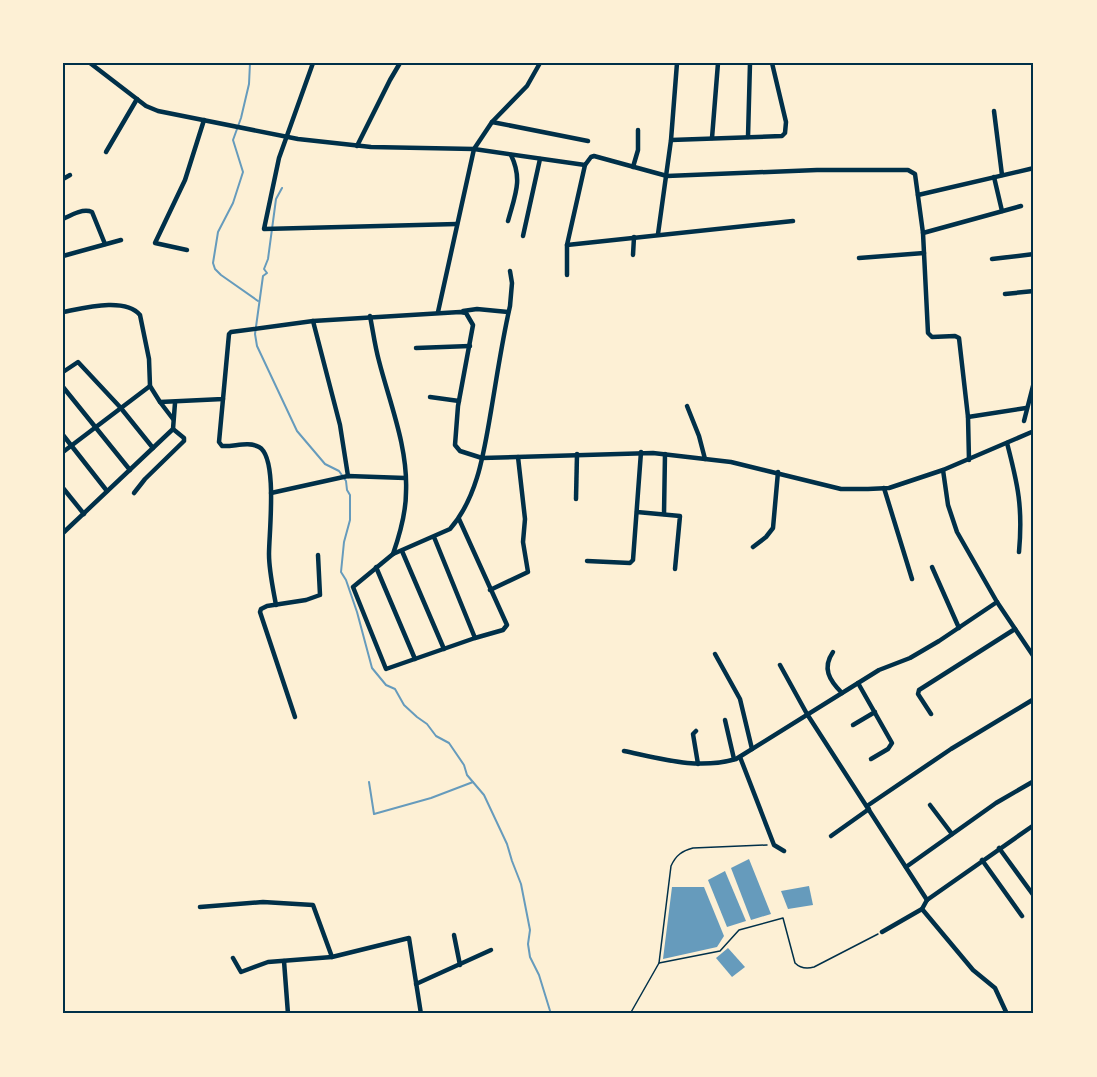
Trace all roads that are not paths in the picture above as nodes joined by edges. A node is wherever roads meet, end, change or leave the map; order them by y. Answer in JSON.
{"nodes":[{"id":1,"x":90,"y":63,"type":"edge"},
{"id":2,"x":313,"y":63,"type":"edge"},
{"id":3,"x":400,"y":63,"type":"edge"},
{"id":4,"x":540,"y":63,"type":"edge"},
{"id":5,"x":677,"y":63,"type":"edge"},
{"id":6,"x":718,"y":63,"type":"edge"},
{"id":7,"x":750,"y":63,"type":"edge"},
{"id":8,"x":772,"y":63,"type":"edge"},
{"id":9,"x":137,"y":99,"type":"junction"},
{"id":10,"x":994,"y":111,"type":"dead end"},
{"id":11,"x":204,"y":120,"type":"junction"},
{"id":12,"x":492,"y":122,"type":"junction"},
{"id":13,"x":638,"y":130,"type":"dead end"},
{"id":14,"x":287,"y":137,"type":"junction"},
{"id":15,"x":712,"y":138,"type":"junction"},
{"id":16,"x":748,"y":138,"type":"junction"},
{"id":17,"x":671,"y":140,"type":"junction"},
{"id":18,"x":588,"y":141,"type":"dead end"},
{"id":19,"x":357,"y":146,"type":"junction"},
{"id":20,"x":474,"y":149,"type":"junction"},
{"id":21,"x":106,"y":152,"type":"dead end"},
{"id":22,"x":511,"y":155,"type":"junction"},
{"id":23,"x":540,"y":159,"type":"junction"},
{"id":24,"x":585,"y":165,"type":"junction"},
{"id":25,"x":633,"y":167,"type":"junction"},
{"id":26,"x":1034,"y":168,"type":"edge"},
{"id":27,"x":70,"y":175,"type":"dead end"},
{"id":28,"x":1002,"y":175,"type":"junction"},
{"id":29,"x":667,"y":176,"type":"junction"},
{"id":30,"x":994,"y":177,"type":"junction"},
{"id":31,"x":63,"y":179,"type":"edge"},
{"id":32,"x":918,"y":195,"type":"junction"},
{"id":33,"x":1021,"y":206,"type":"dead end"},
{"id":34,"x":1002,"y":212,"type":"junction"},
{"id":35,"x":63,"y":219,"type":"edge"},
{"id":36,"x":508,"y":221,"type":"dead end"},
{"id":37,"x":793,"y":221,"type":"dead end"},
{"id":38,"x":458,"y":224,"type":"junction"},
{"id":39,"x":923,"y":233,"type":"junction"},
{"id":40,"x":658,"y":234,"type":"junction"},
{"id":41,"x":523,"y":236,"type":"dead end"},
{"id":42,"x":634,"y":237,"type":"junction"},
{"id":43,"x":121,"y":240,"type":"dead end"},
{"id":44,"x":105,"y":244,"type":"junction"},
{"id":45,"x":567,"y":245,"type":"junction"},
{"id":46,"x":187,"y":250,"type":"dead end"},
{"id":47,"x":924,"y":252,"type":"junction"},
{"id":48,"x":1034,"y":254,"type":"edge"},
{"id":49,"x":633,"y":255,"type":"dead end"},
{"id":50,"x":63,"y":256,"type":"edge"},
{"id":51,"x":859,"y":258,"type":"dead end"},
{"id":52,"x":992,"y":259,"type":"dead end"},
{"id":53,"x":510,"y":271,"type":"dead end"},
{"id":54,"x":567,"y":275,"type":"dead end"},
{"id":55,"x":1034,"y":291,"type":"edge"},
{"id":56,"x":1005,"y":294,"type":"dead end"},
{"id":57,"x":63,"y":312,"type":"edge"},
{"id":58,"x":438,"y":312,"type":"junction"},
{"id":59,"x":460,"y":312,"type":"junction"},
{"id":60,"x":508,"y":312,"type":"junction"},
{"id":61,"x":370,"y":316,"type":"junction"},
{"id":62,"x":313,"y":321,"type":"junction"},
{"id":63,"x":470,"y":346,"type":"junction"},
{"id":64,"x":416,"y":348,"type":"dead end"},
{"id":65,"x":63,"y":372,"type":"edge"},
{"id":66,"x":1034,"y":382,"type":"edge"},
{"id":67,"x":150,"y":386,"type":"junction"},
{"id":68,"x":63,"y":387,"type":"edge"},
{"id":69,"x":430,"y":397,"type":"dead end"},
{"id":70,"x":223,"y":399,"type":"junction"},
{"id":71,"x":459,"y":401,"type":"junction"},
{"id":72,"x":160,"y":402,"type":"junction"},
{"id":73,"x":175,"y":403,"type":"junction"},
{"id":74,"x":120,"y":406,"type":"junction"},
{"id":75,"x":687,"y":406,"type":"dead end"},
{"id":76,"x":1026,"y":408,"type":"junction"},
{"id":77,"x":968,"y":417,"type":"junction"},
{"id":78,"x":173,"y":419,"type":"junction"},
{"id":79,"x":1024,"y":421,"type":"dead end"},
{"id":80,"x":95,"y":426,"type":"junction"},
{"id":81,"x":173,"y":429,"type":"junction"},
{"id":82,"x":1034,"y":431,"type":"edge"},
{"id":83,"x":63,"y":435,"type":"edge"},
{"id":84,"x":1007,"y":443,"type":"junction"},
{"id":85,"x":71,"y":446,"type":"junction"},
{"id":86,"x":153,"y":448,"type":"junction"},
{"id":87,"x":63,"y":452,"type":"edge"},
{"id":88,"x":641,"y":452,"type":"junction"},
{"id":89,"x":577,"y":454,"type":"junction"},
{"id":90,"x":665,"y":454,"type":"junction"},
{"id":91,"x":518,"y":457,"type":"junction"},
{"id":92,"x":482,"y":458,"type":"junction"},
{"id":93,"x":705,"y":459,"type":"junction"},
{"id":94,"x":969,"y":460,"type":"junction"},
{"id":95,"x":130,"y":470,"type":"junction"},
{"id":96,"x":943,"y":470,"type":"junction"},
{"id":97,"x":778,"y":472,"type":"junction"},
{"id":98,"x":347,"y":476,"type":"junction"},
{"id":99,"x":405,"y":478,"type":"junction"},
{"id":100,"x":63,"y":488,"type":"edge"},
{"id":101,"x":884,"y":488,"type":"junction"},
{"id":102,"x":107,"y":491,"type":"junction"},
{"id":103,"x":134,"y":493,"type":"dead end"},
{"id":104,"x":271,"y":493,"type":"junction"},
{"id":105,"x":576,"y":499,"type":"dead end"},
{"id":106,"x":637,"y":512,"type":"junction"},
{"id":107,"x":84,"y":514,"type":"junction"},
{"id":108,"x":664,"y":514,"type":"junction"},
{"id":109,"x":458,"y":518,"type":"junction"},
{"id":110,"x":63,"y":533,"type":"edge"},
{"id":111,"x":434,"y":537,"type":"junction"},
{"id":112,"x":753,"y":547,"type":"dead end"},
{"id":113,"x":402,"y":551,"type":"junction"},
{"id":114,"x":1019,"y":552,"type":"dead end"},
{"id":115,"x":393,"y":554,"type":"junction"},
{"id":116,"x":318,"y":555,"type":"dead end"},
{"id":117,"x":587,"y":561,"type":"dead end"},
{"id":118,"x":376,"y":567,"type":"junction"},
{"id":119,"x":932,"y":567,"type":"dead end"},
{"id":120,"x":675,"y":569,"type":"dead end"},
{"id":121,"x":912,"y":579,"type":"dead end"},
{"id":122,"x":490,"y":590,"type":"junction"},
{"id":123,"x":998,"y":602,"type":"junction"},
{"id":124,"x":276,"y":605,"type":"junction"},
{"id":125,"x":959,"y":628,"type":"junction"},
{"id":126,"x":1015,"y":629,"type":"junction"},
{"id":127,"x":475,"y":638,"type":"junction"},
{"id":128,"x":444,"y":649,"type":"junction"},
{"id":129,"x":833,"y":652,"type":"dead end"},
{"id":130,"x":715,"y":654,"type":"dead end"},
{"id":131,"x":1034,"y":657,"type":"edge"},
{"id":132,"x":415,"y":659,"type":"junction"},
{"id":133,"x":780,"y":665,"type":"dead end"},
{"id":134,"x":858,"y":683,"type":"junction"},
{"id":135,"x":842,"y":693,"type":"junction"},
{"id":136,"x":1034,"y":699,"type":"edge"},
{"id":137,"x":875,"y":712,"type":"junction"},
{"id":138,"x":807,"y":714,"type":"junction"},
{"id":139,"x":931,"y":714,"type":"dead end"},
{"id":140,"x":295,"y":717,"type":"dead end"},
{"id":141,"x":725,"y":720,"type":"dead end"},
{"id":142,"x":853,"y":725,"type":"dead end"},
{"id":143,"x":696,"y":731,"type":"dead end"},
{"id":144,"x":752,"y":749,"type":"junction"},
{"id":145,"x":624,"y":751,"type":"dead end"},
{"id":146,"x":740,"y":757,"type":"junction"},
{"id":147,"x":734,"y":759,"type":"junction"},
{"id":148,"x":871,"y":759,"type":"dead end"},
{"id":149,"x":698,"y":764,"type":"junction"},
{"id":150,"x":1034,"y":781,"type":"edge"},
{"id":151,"x":930,"y":805,"type":"dead end"},
{"id":152,"x":868,"y":807,"type":"junction"},
{"id":153,"x":1034,"y":825,"type":"edge"},
{"id":154,"x":952,"y":834,"type":"junction"},
{"id":155,"x":831,"y":836,"type":"dead end"},
{"id":156,"x":999,"y":848,"type":"junction"},
{"id":157,"x":784,"y":851,"type":"dead end"},
{"id":158,"x":982,"y":860,"type":"junction"},
{"id":159,"x":906,"y":867,"type":"junction"},
{"id":160,"x":1034,"y":884,"type":"edge"},
{"id":161,"x":1028,"y":889,"type":"junction"},
{"id":162,"x":1034,"y":896,"type":"edge"},
{"id":163,"x":927,"y":900,"type":"junction"},
{"id":164,"x":200,"y":907,"type":"dead end"},
{"id":165,"x":922,"y":909,"type":"junction"},
{"id":166,"x":1022,"y":916,"type":"dead end"},
{"id":167,"x":882,"y":932,"type":"road end"},
{"id":168,"x":454,"y":935,"type":"dead end"},
{"id":169,"x":491,"y":951,"type":"dead end"},
{"id":170,"x":332,"y":957,"type":"junction"},
{"id":171,"x":233,"y":958,"type":"dead end"},
{"id":172,"x":284,"y":961,"type":"junction"},
{"id":173,"x":460,"y":965,"type":"junction"},
{"id":174,"x":416,"y":984,"type":"junction"},
{"id":175,"x":288,"y":1014,"type":"edge"},
{"id":176,"x":421,"y":1014,"type":"edge"},
{"id":177,"x":1007,"y":1014,"type":"edge"}],
"edges":[{"from":1,"to":9,"type":"street"},
{"from":2,"to":14,"type":"street"},
{"from":3,"to":19,"type":"street"},
{"from":4,"to":12,"type":"street"},
{"from":5,"to":17,"type":"street"},
{"from":6,"to":15,"type":"street"},
{"from":7,"to":16,"type":"street"},
{"from":8,"to":16,"type":"street"},
{"from":9,"to":11,"type":"street"},
{"from":9,"to":21,"type":"street"},
{"from":10,"to":28,"type":"street"},
{"from":11,"to":14,"type":"street"},
{"from":11,"to":46,"type":"street"},
{"from":12,"to":18,"type":"street"},
{"from":12,"to":20,"type":"street"},
{"from":13,"to":25,"type":"street"},
{"from":14,"to":19,"type":"street"},
{"from":14,"to":38,"type":"street"},
{"from":15,"to":16,"type":"street"},
{"from":15,"to":17,"type":"street"},
{"from":17,"to":29,"type":"street"},
{"from":19,"to":20,"type":"street"},
{"from":20,"to":22,"type":"street"},
{"from":20,"to":38,"type":"street"},
{"from":22,"to":23,"type":"street"},
{"from":22,"to":36,"type":"street"},
{"from":23,"to":24,"type":"street"},
{"from":23,"to":41,"type":"street"},
{"from":24,"to":25,"type":"street"},
{"from":24,"to":45,"type":"street"},
{"from":25,"to":29,"type":"street"},
{"from":26,"to":28,"type":"street"},
{"from":27,"to":31,"type":"street"},
{"from":28,"to":30,"type":"street"},
{"from":29,"to":32,"type":"street"},
{"from":29,"to":40,"type":"street"},
{"from":30,"to":32,"type":"street"},
{"from":30,"to":34,"type":"street"},
{"from":32,"to":39,"type":"street"},
{"from":33,"to":34,"type":"street"},
{"from":34,"to":39,"type":"street"},
{"from":35,"to":44,"type":"street"},
{"from":37,"to":40,"type":"street"},
{"from":38,"to":58,"type":"street"},
{"from":39,"to":47,"type":"street"},
{"from":40,"to":42,"type":"street"},
{"from":42,"to":45,"type":"street"},
{"from":42,"to":49,"type":"street"},
{"from":43,"to":44,"type":"street"},
{"from":44,"to":50,"type":"street"},
{"from":45,"to":54,"type":"street"},
{"from":47,"to":51,"type":"street"},
{"from":47,"to":77,"type":"street"},
{"from":48,"to":52,"type":"street"},
{"from":53,"to":60,"type":"street"},
{"from":55,"to":56,"type":"street"},
{"from":57,"to":67,"type":"street"},
{"from":58,"to":59,"type":"street"},
{"from":58,"to":61,"type":"street"},
{"from":59,"to":60,"type":"street"},
{"from":59,"to":63,"type":"street"},
{"from":60,"to":92,"type":"street"},
{"from":61,"to":62,"type":"street"},
{"from":61,"to":99,"type":"street"},
{"from":62,"to":70,"type":"street"},
{"from":62,"to":98,"type":"street"},
{"from":63,"to":64,"type":"street"},
{"from":63,"to":71,"type":"street"},
{"from":65,"to":74,"type":"street"},
{"from":66,"to":76,"type":"street"},
{"from":67,"to":72,"type":"street"},
{"from":67,"to":74,"type":"street"},
{"from":68,"to":80,"type":"street"},
{"from":69,"to":71,"type":"street"},
{"from":70,"to":73,"type":"street"},
{"from":70,"to":104,"type":"street"},
{"from":71,"to":92,"type":"street"},
{"from":72,"to":73,"type":"street"},
{"from":72,"to":78,"type":"street"},
{"from":73,"to":78,"type":"street"},
{"from":74,"to":80,"type":"street"},
{"from":74,"to":86,"type":"street"},
{"from":75,"to":93,"type":"street"},
{"from":76,"to":77,"type":"street"},
{"from":76,"to":79,"type":"street"},
{"from":77,"to":94,"type":"street"},
{"from":78,"to":81,"type":"street"},
{"from":80,"to":85,"type":"street"},
{"from":80,"to":95,"type":"street"},
{"from":81,"to":86,"type":"street"},
{"from":81,"to":103,"type":"street"},
{"from":82,"to":84,"type":"street"},
{"from":83,"to":85,"type":"street"},
{"from":84,"to":94,"type":"street"},
{"from":84,"to":114,"type":"street"},
{"from":85,"to":87,"type":"street"},
{"from":85,"to":102,"type":"street"},
{"from":86,"to":95,"type":"street"},
{"from":88,"to":89,"type":"street"},
{"from":88,"to":90,"type":"street"},
{"from":88,"to":106,"type":"street"},
{"from":89,"to":91,"type":"street"},
{"from":89,"to":105,"type":"street"},
{"from":90,"to":93,"type":"street"},
{"from":90,"to":108,"type":"street"},
{"from":91,"to":92,"type":"street"},
{"from":91,"to":122,"type":"street"},
{"from":92,"to":109,"type":"street"},
{"from":93,"to":97,"type":"street"},
{"from":94,"to":96,"type":"street"},
{"from":95,"to":102,"type":"street"},
{"from":96,"to":101,"type":"street"},
{"from":96,"to":123,"type":"street"},
{"from":97,"to":101,"type":"street"},
{"from":97,"to":112,"type":"street"},
{"from":98,"to":99,"type":"street"},
{"from":98,"to":104,"type":"street"},
{"from":99,"to":115,"type":"street"},
{"from":100,"to":107,"type":"street"},
{"from":101,"to":121,"type":"street"},
{"from":102,"to":107,"type":"street"},
{"from":104,"to":124,"type":"street"},
{"from":106,"to":108,"type":"street"},
{"from":106,"to":117,"type":"street"},
{"from":107,"to":110,"type":"street"},
{"from":108,"to":120,"type":"street"},
{"from":109,"to":111,"type":"street"},
{"from":109,"to":122,"type":"street"},
{"from":111,"to":113,"type":"street"},
{"from":111,"to":127,"type":"street"},
{"from":113,"to":115,"type":"street"},
{"from":113,"to":128,"type":"street"},
{"from":115,"to":118,"type":"street"},
{"from":116,"to":124,"type":"street"},
{"from":118,"to":132,"type":"street"},
{"from":118,"to":132,"type":"street"},
{"from":119,"to":125,"type":"street"},
{"from":122,"to":127,"type":"street"},
{"from":123,"to":125,"type":"street"},
{"from":123,"to":126,"type":"street"},
{"from":124,"to":140,"type":"street"},
{"from":125,"to":134,"type":"street"},
{"from":126,"to":131,"type":"street"},
{"from":126,"to":139,"type":"street"},
{"from":127,"to":128,"type":"street"},
{"from":128,"to":132,"type":"street"},
{"from":129,"to":135,"type":"street"},
{"from":130,"to":144,"type":"street"},
{"from":133,"to":138,"type":"street"},
{"from":134,"to":135,"type":"street"},
{"from":134,"to":137,"type":"street"},
{"from":135,"to":138,"type":"street"},
{"from":136,"to":152,"type":"street"},
{"from":137,"to":142,"type":"street"},
{"from":137,"to":148,"type":"street"},
{"from":138,"to":144,"type":"street"},
{"from":138,"to":152,"type":"street"},
{"from":141,"to":147,"type":"street"},
{"from":143,"to":149,"type":"street"},
{"from":144,"to":146,"type":"street"},
{"from":145,"to":149,"type":"street"},
{"from":146,"to":147,"type":"street"},
{"from":146,"to":157,"type":"street"},
{"from":147,"to":149,"type":"street"},
{"from":150,"to":154,"type":"street"},
{"from":151,"to":154,"type":"street"},
{"from":152,"to":155,"type":"street"},
{"from":152,"to":159,"type":"street"},
{"from":153,"to":156,"type":"street"},
{"from":154,"to":159,"type":"street"},
{"from":156,"to":158,"type":"street"},
{"from":156,"to":161,"type":"street"},
{"from":158,"to":163,"type":"street"},
{"from":158,"to":166,"type":"street"},
{"from":159,"to":163,"type":"street"},
{"from":160,"to":161,"type":"street"},
{"from":161,"to":162,"type":"street"},
{"from":163,"to":165,"type":"street"},
{"from":164,"to":170,"type":"street"},
{"from":165,"to":167,"type":"street"},
{"from":165,"to":177,"type":"street"},
{"from":168,"to":173,"type":"street"},
{"from":169,"to":173,"type":"street"},
{"from":170,"to":172,"type":"street"},
{"from":170,"to":174,"type":"street"},
{"from":171,"to":172,"type":"street"},
{"from":172,"to":175,"type":"street"},
{"from":173,"to":174,"type":"street"},
{"from":174,"to":176,"type":"street"}]}
